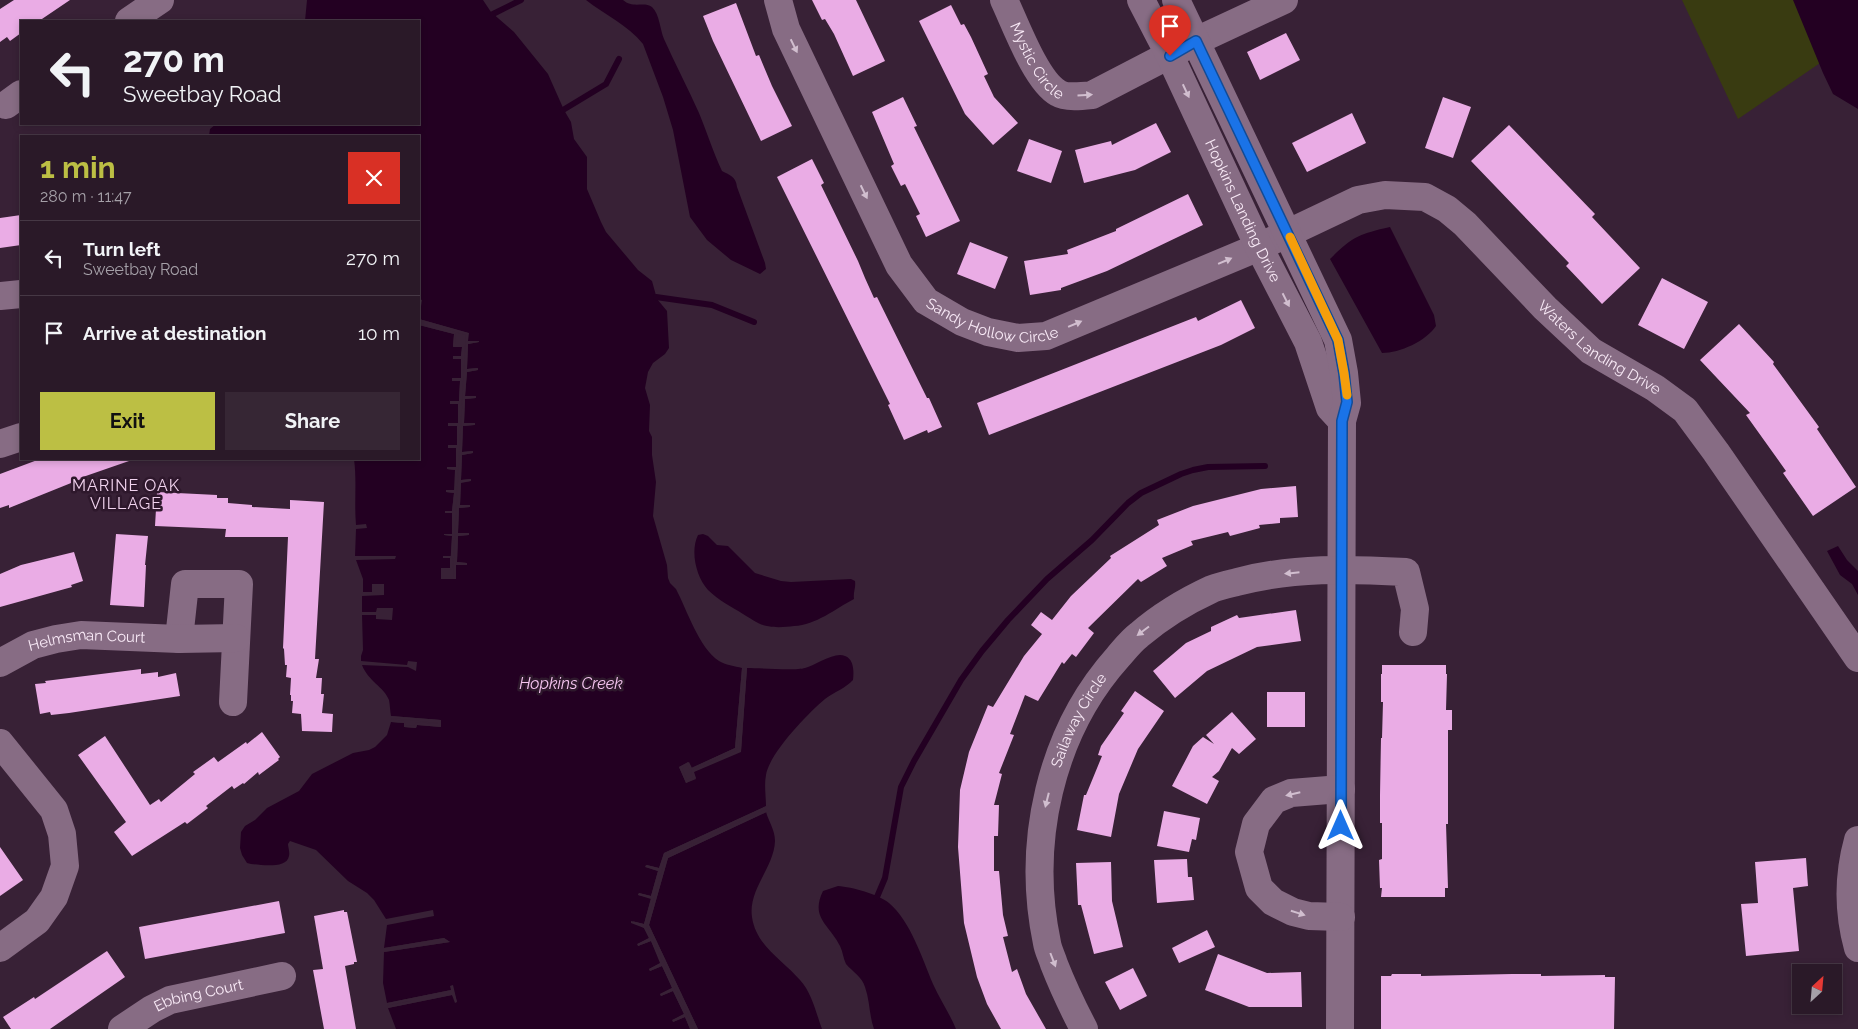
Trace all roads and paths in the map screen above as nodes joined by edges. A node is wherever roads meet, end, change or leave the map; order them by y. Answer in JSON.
{"nodes":[{"id":1,"x":160,"y":0,"type":"edge"},
{"id":2,"x":778,"y":0,"type":"edge"},
{"id":3,"x":1004,"y":0,"type":"edge"},
{"id":4,"x":1141,"y":0,"type":"edge"},
{"id":5,"x":1176,"y":0,"type":"edge"},
{"id":6,"x":1284,"y":0,"type":"edge"},
{"id":7,"x":130,"y":20,"type":"edge"},
{"id":8,"x":1196,"y":41,"type":"junction"},
{"id":9,"x":1170,"y":56,"type":"junction"},
{"id":10,"x":1288,"y":232,"type":"junction"},
{"id":11,"x":1259,"y":247,"type":"junction"},
{"id":12,"x":20,"y":294,"type":"edge"},
{"id":13,"x":0,"y":296,"type":"edge"},
{"id":14,"x":1342,"y":421,"type":"junction"},
{"id":15,"x":20,"y":436,"type":"edge"},
{"id":16,"x":0,"y":444,"type":"edge"},
{"id":17,"x":1340,"y":569,"type":"junction"},
{"id":18,"x":1413,"y":632,"type":"dead end"},
{"id":19,"x":236,"y":638,"type":"junction"},
{"id":20,"x":179,"y":639,"type":"junction"},
{"id":21,"x":1858,"y":658,"type":"edge"},
{"id":22,"x":0,"y":663,"type":"edge"},
{"id":23,"x":233,"y":702,"type":"dead end"},
{"id":24,"x":0,"y":743,"type":"edge"},
{"id":25,"x":1341,"y":789,"type":"junction"},
{"id":26,"x":1858,"y":840,"type":"edge"},
{"id":27,"x":1341,"y":917,"type":"junction"},
{"id":28,"x":0,"y":948,"type":"edge"},
{"id":29,"x":1858,"y":948,"type":"edge"},
{"id":30,"x":282,"y":976,"type":"dead end"},
{"id":31,"x":122,"y":1029,"type":"edge"},
{"id":32,"x":1084,"y":1029,"type":"edge"},
{"id":33,"x":1340,"y":1029,"type":"edge"}],
"edges":[{"from":1,"to":7,"type":"street"},
{"from":2,"to":11,"type":"street","name":"Sandy Hollow Circle","one_way":true},
{"from":3,"to":9,"type":"street","name":"Mystic Circle","one_way":true},
{"from":4,"to":9,"type":"street","name":"Hopkins Landing Drive"},
{"from":5,"to":8,"type":"street","name":"Hopkins Landing Drive"},
{"from":6,"to":8,"type":"street","name":"Mystic Circle"},
{"from":8,"to":9,"type":"street","name":"Mystic Circle"},
{"from":8,"to":10,"type":"street","name":"Hopkins Landing Drive"},
{"from":9,"to":11,"type":"street","name":"Hopkins Landing Drive","one_way":true},
{"from":10,"to":11,"type":"street","name":"Waters Landing Drive"},
{"from":10,"to":14,"type":"street","name":"Hopkins Landing Drive"},
{"from":10,"to":21,"type":"street","name":"Waters Landing Drive"},
{"from":11,"to":14,"type":"street","name":"Hopkins Landing Drive","one_way":true},
{"from":12,"to":13,"type":"street"},
{"from":14,"to":17,"type":"street","name":"Hopkins Landing Drive"},
{"from":15,"to":16,"type":"street"},
{"from":17,"to":18,"type":"street","name":"Sailaway Circle"},
{"from":17,"to":25,"type":"street","name":"Hopkins Landing Drive"},
{"from":17,"to":32,"type":"street","name":"Sailaway Circle","one_way":true},
{"from":19,"to":20,"type":"street","name":"Helmsman Court"},
{"from":19,"to":20,"type":"street"},
{"from":19,"to":23,"type":"street"},
{"from":20,"to":22,"type":"street","name":"Helmsman Court"},
{"from":24,"to":28,"type":"street"},
{"from":25,"to":27,"type":"street","name":"Hopkins Landing Drive"},
{"from":25,"to":27,"type":"street","one_way":true},
{"from":26,"to":29,"type":"street"},
{"from":27,"to":33,"type":"street","name":"Hopkins Landing Drive"},
{"from":30,"to":31,"type":"street","name":"Ebbing Court"}]}
